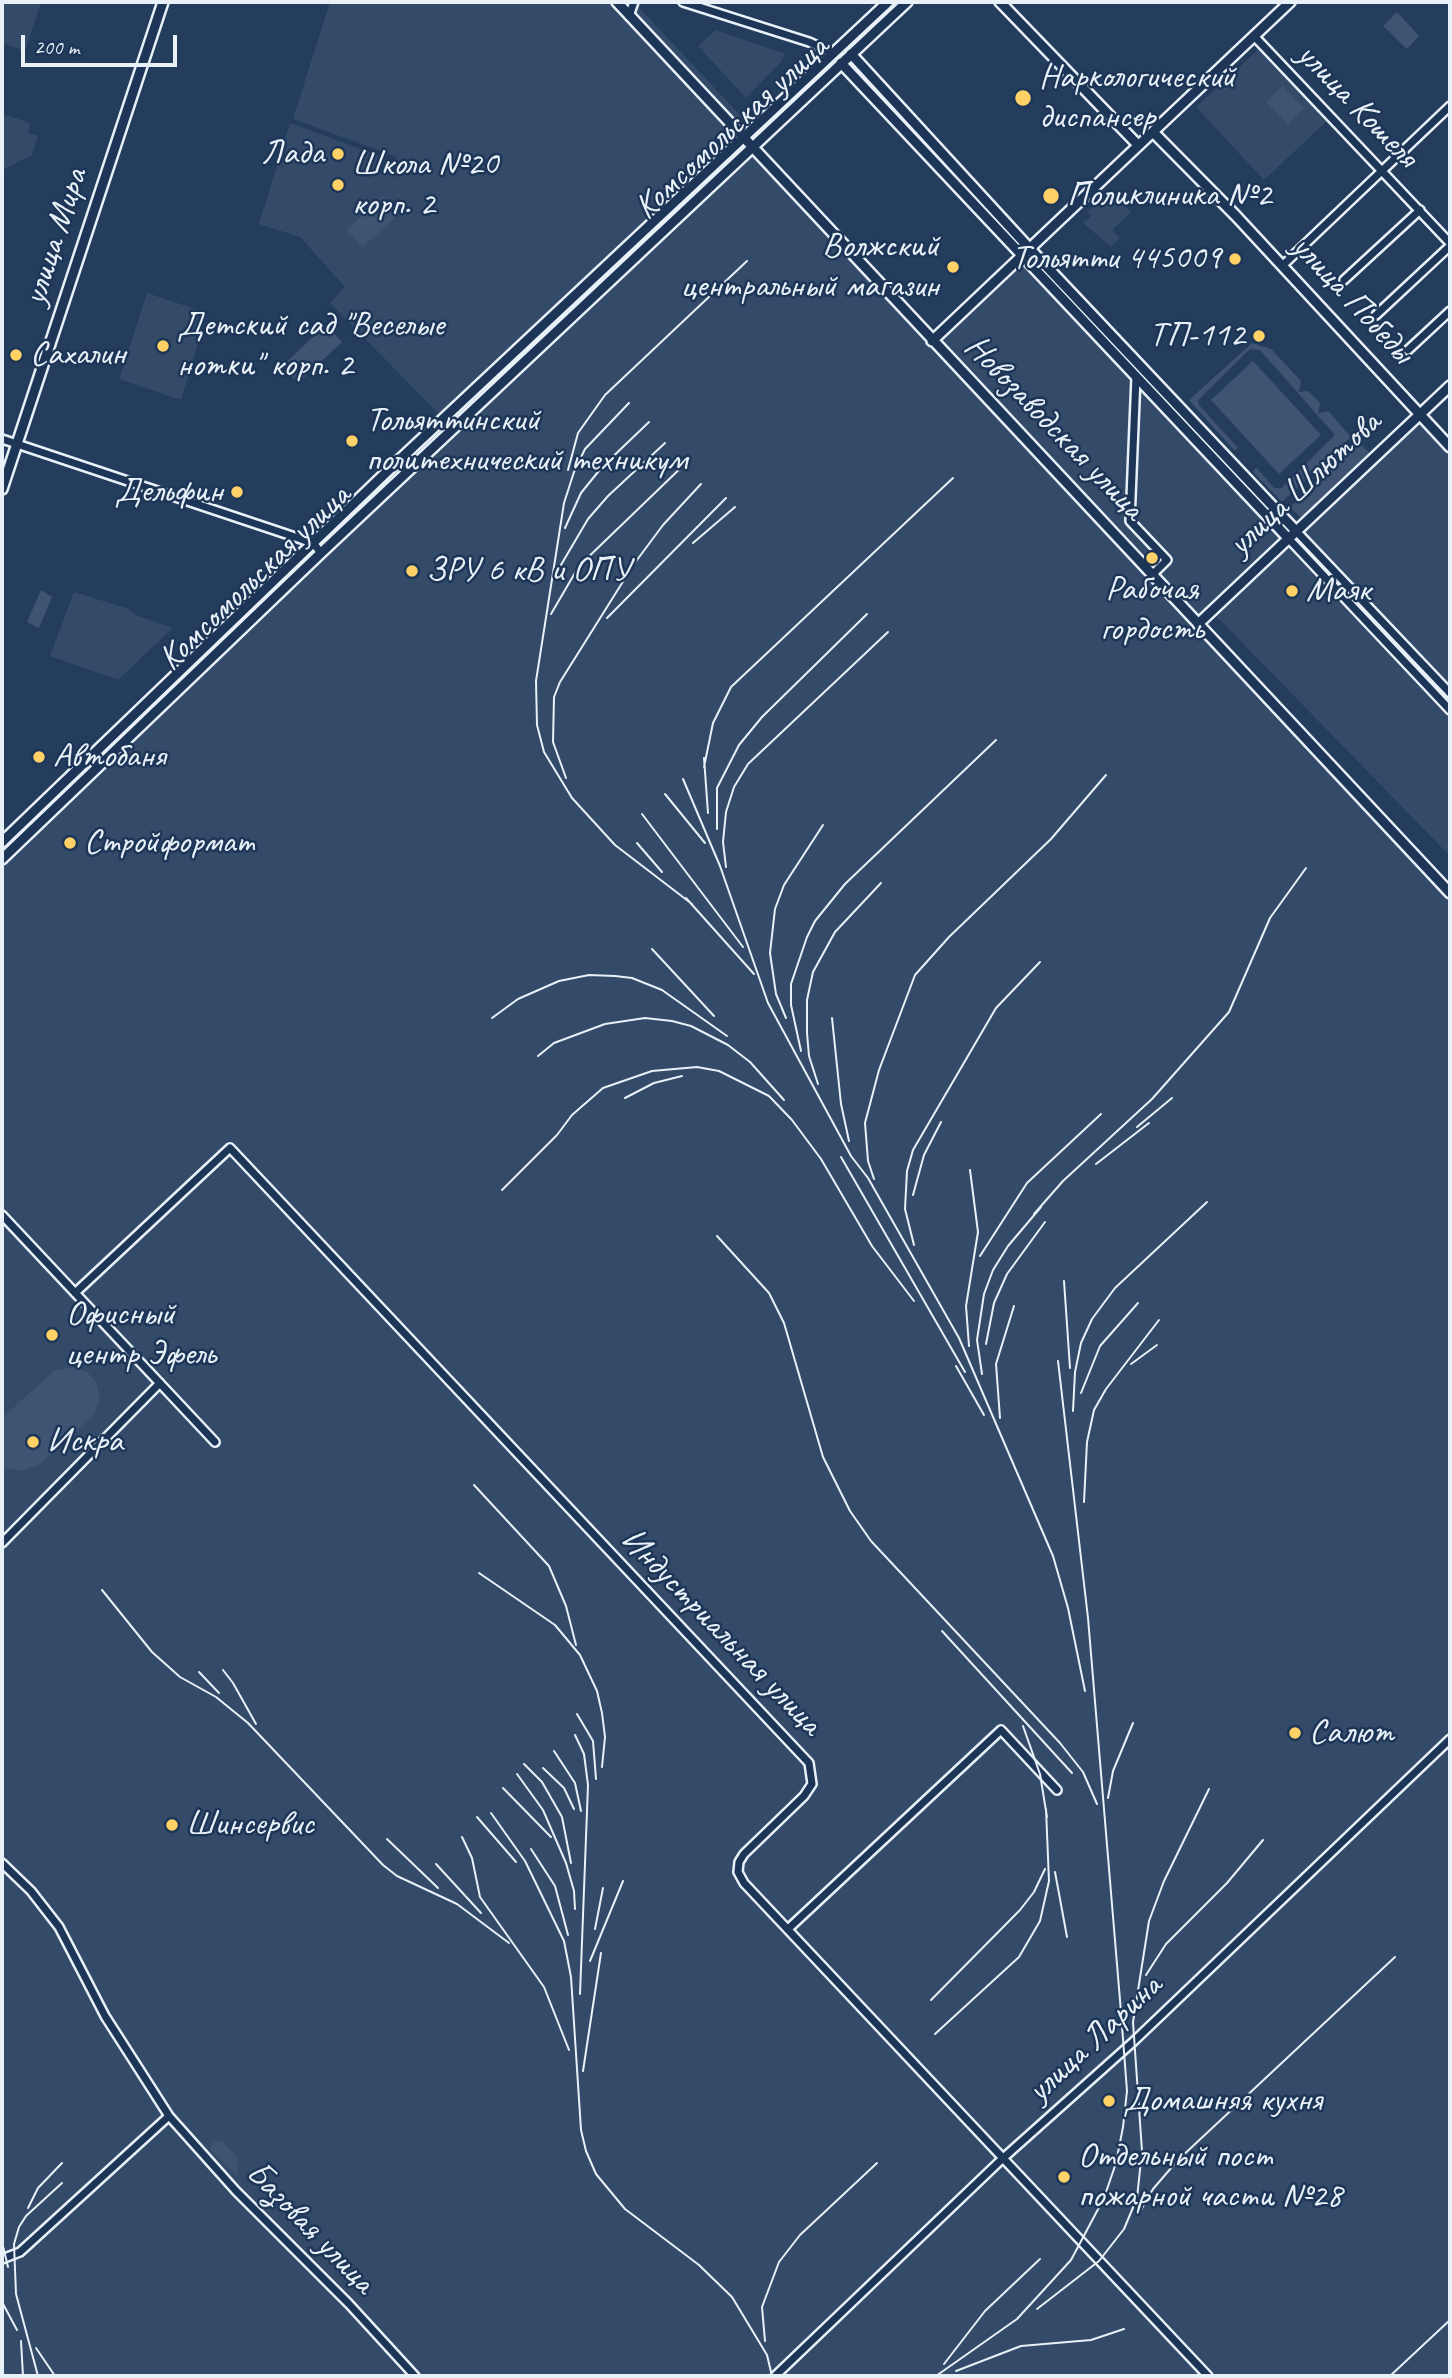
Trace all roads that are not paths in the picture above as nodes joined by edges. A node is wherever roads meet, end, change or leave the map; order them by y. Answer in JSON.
{"nodes":[{"id":1,"x":163,"y":2,"type":"edge"},
{"id":2,"x":617,"y":2,"type":"edge"},
{"id":3,"x":634,"y":2,"type":"edge"},
{"id":4,"x":683,"y":2,"type":"edge"},
{"id":5,"x":888,"y":2,"type":"edge"},
{"id":6,"x":907,"y":2,"type":"edge"},
{"id":7,"x":1000,"y":2,"type":"edge"},
{"id":8,"x":1290,"y":2,"type":"edge"},
{"id":9,"x":629,"y":16,"type":"junction"},
{"id":10,"x":1254,"y":36,"type":"junction"},
{"id":11,"x":833,"y":54,"type":"junction"},
{"id":12,"x":851,"y":54,"type":"junction"},
{"id":13,"x":841,"y":63,"type":"junction"},
{"id":14,"x":800,"y":85,"type":"junction"},
{"id":15,"x":809,"y":94,"type":"junction"},
{"id":16,"x":1450,"y":106,"type":"edge"},
{"id":17,"x":1153,"y":132,"type":"junction"},
{"id":18,"x":744,"y":139,"type":"junction"},
{"id":19,"x":1138,"y":145,"type":"junction"},
{"id":20,"x":753,"y":148,"type":"junction"},
{"id":21,"x":1384,"y":171,"type":"junction"},
{"id":22,"x":1420,"y":210,"type":"junction"},
{"id":23,"x":1450,"y":244,"type":"edge"},
{"id":24,"x":1030,"y":249,"type":"junction"},
{"id":25,"x":618,"y":257,"type":"junction"},
{"id":26,"x":1022,"y":257,"type":"junction"},
{"id":27,"x":627,"y":266,"type":"junction"},
{"id":28,"x":1282,"y":266,"type":"junction"},
{"id":29,"x":1344,"y":280,"type":"dead end"},
{"id":30,"x":1450,"y":311,"type":"edge"},
{"id":31,"x":1376,"y":315,"type":"dead end"},
{"id":32,"x":540,"y":329,"type":"junction"},
{"id":33,"x":549,"y":339,"type":"junction"},
{"id":34,"x":932,"y":341,"type":"junction"},
{"id":35,"x":1408,"y":350,"type":"dead end"},
{"id":36,"x":1136,"y":377,"type":"junction"},
{"id":37,"x":1450,"y":386,"type":"edge"},
{"id":38,"x":1419,"y":414,"type":"junction"},
{"id":39,"x":2,"y":439,"type":"edge"},
{"id":40,"x":17,"y":444,"type":"junction"},
{"id":41,"x":1450,"y":447,"type":"edge"},
{"id":42,"x":2,"y":489,"type":"edge"},
{"id":43,"x":1296,"y":531,"type":"junction"},
{"id":44,"x":1288,"y":538,"type":"junction"},
{"id":45,"x":314,"y":544,"type":"junction"},
{"id":46,"x":321,"y":553,"type":"junction"},
{"id":47,"x":1153,"y":574,"type":"junction"},
{"id":48,"x":1198,"y":624,"type":"junction"},
{"id":49,"x":211,"y":643,"type":"junction"},
{"id":50,"x":219,"y":652,"type":"junction"},
{"id":51,"x":1450,"y":693,"type":"edge"},
{"id":52,"x":1450,"y":710,"type":"edge"},
{"id":53,"x":46,"y":800,"type":"junction"},
{"id":54,"x":55,"y":809,"type":"junction"},
{"id":55,"x":2,"y":842,"type":"edge"},
{"id":56,"x":2,"y":859,"type":"edge"},
{"id":57,"x":1450,"y":893,"type":"edge"},
{"id":58,"x":2,"y":1215,"type":"edge"},
{"id":59,"x":75,"y":1293,"type":"junction"},
{"id":60,"x":160,"y":1383,"type":"junction"},
{"id":61,"x":215,"y":1442,"type":"dead end"},
{"id":62,"x":2,"y":1543,"type":"edge"},
{"id":63,"x":1450,"y":1739,"type":"edge"},
{"id":64,"x":1057,"y":1790,"type":"dead end"},
{"id":65,"x":2,"y":1863,"type":"edge"},
{"id":66,"x":788,"y":1929,"type":"junction"},
{"id":67,"x":170,"y":2116,"type":"junction"},
{"id":68,"x":1002,"y":2160,"type":"junction"},
{"id":69,"x":2,"y":2259,"type":"edge"},
{"id":70,"x":415,"y":2376,"type":"edge"},
{"id":71,"x":775,"y":2376,"type":"edge"},
{"id":72,"x":1208,"y":2376,"type":"edge"}],
"edges":[{"from":1,"to":40,"type":"main road","name":"улица Мира"},
{"from":2,"to":9,"type":"main road","name":"Новозаводская улица"},
{"from":3,"to":9,"type":"street"},
{"from":4,"to":11,"type":"street"},
{"from":5,"to":11,"type":"main road","name":"Комсомольская улица"},
{"from":6,"to":12,"type":"main road","name":"Комсомольская улица"},
{"from":7,"to":19,"type":"main road"},
{"from":8,"to":10,"type":"main road"},
{"from":9,"to":18,"type":"main road","name":"Новозаводская улица"},
{"from":10,"to":17,"type":"main road"},
{"from":10,"to":21,"type":"street","name":"улица Кошеля"},
{"from":11,"to":14,"type":"main road","name":"Комсомольская улица"},
{"from":12,"to":13,"type":"main road","name":"Комсомольская улица"},
{"from":12,"to":24,"type":"main road"},
{"from":13,"to":15,"type":"main road","name":"Комсомольская улица"},
{"from":13,"to":26,"type":"main road"},
{"from":14,"to":15,"type":"main road"},
{"from":14,"to":18,"type":"main road","name":"Комсомольская улица"},
{"from":15,"to":20,"type":"main road","name":"Комсомольская улица"},
{"from":16,"to":21,"type":"street"},
{"from":17,"to":19,"type":"main road"},
{"from":17,"to":28,"type":"main road","name":"улица Победы"},
{"from":18,"to":20,"type":"main road","name":"Новозаводская улица"},
{"from":18,"to":25,"type":"main road","name":"Комсомольская улица"},
{"from":19,"to":24,"type":"main road"},
{"from":20,"to":27,"type":"main road","name":"Комсомольская улица"},
{"from":20,"to":34,"type":"main road","name":"Новозаводская улица"},
{"from":21,"to":22,"type":"street","name":"улица Кошеля"},
{"from":21,"to":28,"type":"street"},
{"from":22,"to":23,"type":"street","name":"улица Кошеля"},
{"from":22,"to":29,"type":"street"},
{"from":23,"to":31,"type":"street"},
{"from":24,"to":26,"type":"main road"},
{"from":24,"to":43,"type":"main road"},
{"from":25,"to":27,"type":"main road","name":"Комсомольская улица"},
{"from":25,"to":32,"type":"main road","name":"Комсомольская улица"},
{"from":26,"to":34,"type":"main road"},
{"from":26,"to":36,"type":"main road"},
{"from":27,"to":33,"type":"main road","name":"Комсомольская улица"},
{"from":28,"to":38,"type":"main road","name":"улица Победы"},
{"from":30,"to":35,"type":"street"},
{"from":32,"to":33,"type":"main road"},
{"from":32,"to":45,"type":"main road","name":"Комсомольская улица"},
{"from":33,"to":46,"type":"main road","name":"Комсомольская улица"},
{"from":34,"to":47,"type":"main road","name":"Новозаводская улица"},
{"from":36,"to":44,"type":"main road"},
{"from":36,"to":47,"type":"street"},
{"from":37,"to":38,"type":"main road","name":"улица Шлютова"},
{"from":38,"to":41,"type":"main road","name":"улица Победы"},
{"from":38,"to":43,"type":"main road","name":"улица Шлютова"},
{"from":39,"to":40,"type":"street"},
{"from":40,"to":42,"type":"main road","name":"улица Мира"},
{"from":40,"to":45,"type":"street"},
{"from":43,"to":44,"type":"main road","name":"улица Шлютова"},
{"from":43,"to":51,"type":"street"},
{"from":44,"to":48,"type":"main road","name":"улица Шлютова"},
{"from":44,"to":52,"type":"street"},
{"from":45,"to":46,"type":"street"},
{"from":45,"to":49,"type":"main road","name":"Комсомольская улица"},
{"from":46,"to":50,"type":"main road","name":"Комсомольская улица"},
{"from":47,"to":48,"type":"main road","name":"Новозаводская улица"},
{"from":48,"to":57,"type":"main road","name":"Новозаводская улица"},
{"from":49,"to":50,"type":"main road"},
{"from":49,"to":53,"type":"main road","name":"Комсомольская улица"},
{"from":50,"to":54,"type":"main road","name":"Комсомольская улица"},
{"from":53,"to":54,"type":"main road"},
{"from":53,"to":55,"type":"main road","name":"Комсомольская улица"},
{"from":54,"to":56,"type":"main road","name":"Комсомольская улица"},
{"from":58,"to":59,"type":"street"},
{"from":59,"to":60,"type":"street"},
{"from":59,"to":66,"type":"street","name":"Индустриальная улица"},
{"from":60,"to":61,"type":"street"},
{"from":60,"to":62,"type":"street"},
{"from":63,"to":68,"type":"street","name":"улица Ларина"},
{"from":64,"to":66,"type":"street"},
{"from":65,"to":67,"type":"street","name":"Базовая улица"},
{"from":66,"to":68,"type":"street","name":"Индустриальная улица"},
{"from":67,"to":69,"type":"street"},
{"from":67,"to":70,"type":"street","name":"Базовая улица"},
{"from":68,"to":71,"type":"street","name":"улица Ларина"},
{"from":68,"to":72,"type":"street","name":"Индустриальная улица"}]}
